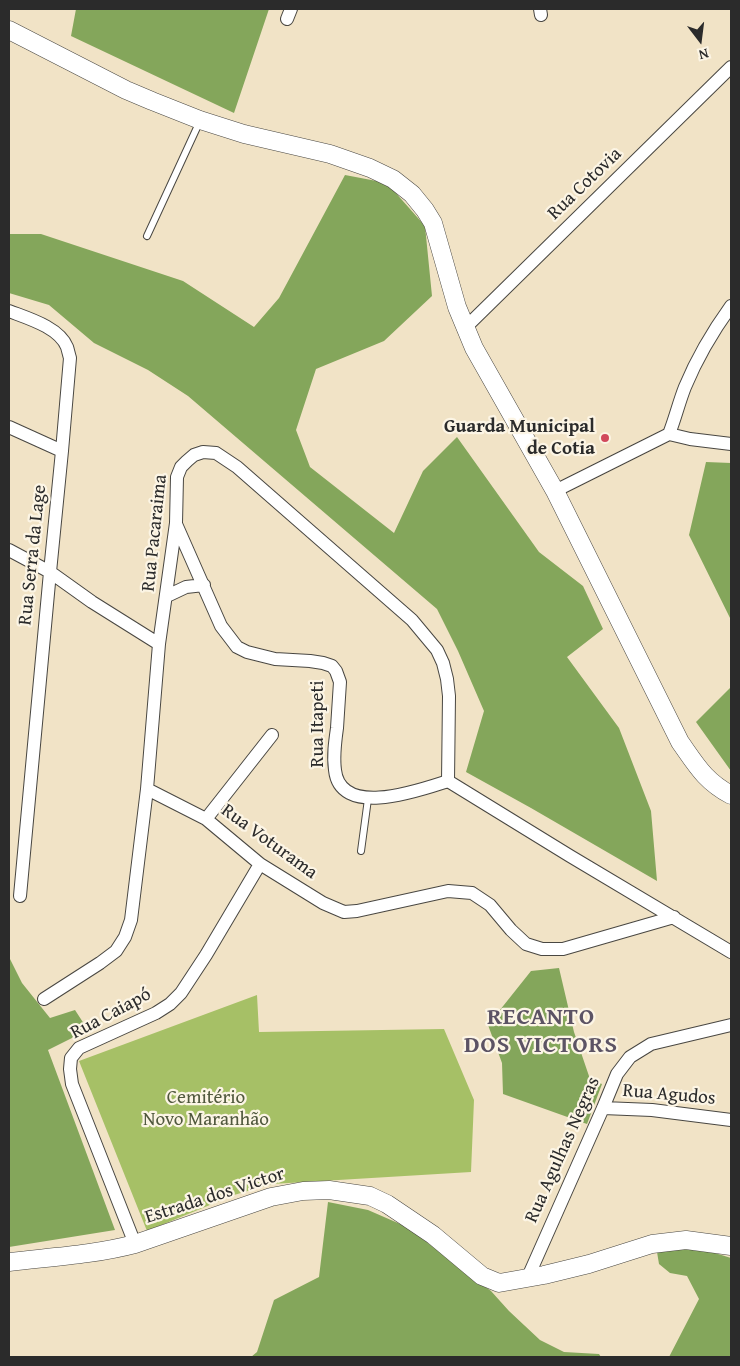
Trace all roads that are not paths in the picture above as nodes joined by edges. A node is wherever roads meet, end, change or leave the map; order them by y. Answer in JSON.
{"nodes":[{"id":1,"x":9,"y":30,"type":"edge"},
{"id":2,"x":731,"y":67,"type":"edge"},
{"id":3,"x":200,"y":120,"type":"junction"},
{"id":4,"x":147,"y":236,"type":"dead end"},
{"id":5,"x":731,"y":306,"type":"edge"},
{"id":6,"x":9,"y":311,"type":"edge"},
{"id":7,"x":465,"y":328,"type":"junction"},
{"id":8,"x":9,"y":426,"type":"edge"},
{"id":9,"x":670,"y":434,"type":"junction"},
{"id":10,"x":731,"y":444,"type":"edge"},
{"id":11,"x":62,"y":451,"type":"junction"},
{"id":12,"x":555,"y":491,"type":"junction"},
{"id":13,"x":176,"y":523,"type":"junction"},
{"id":14,"x":9,"y":550,"type":"edge"},
{"id":15,"x":50,"y":572,"type":"junction"},
{"id":16,"x":204,"y":586,"type":"junction"},
{"id":17,"x":167,"y":596,"type":"junction"},
{"id":18,"x":159,"y":644,"type":"junction"},
{"id":19,"x":272,"y":735,"type":"dead end"},
{"id":20,"x":448,"y":781,"type":"junction"},
{"id":21,"x":147,"y":789,"type":"junction"},
{"id":22,"x":731,"y":795,"type":"edge"},
{"id":23,"x":368,"y":799,"type":"junction"},
{"id":24,"x":206,"y":819,"type":"junction"},
{"id":25,"x":361,"y":851,"type":"dead end"},
{"id":26,"x":260,"y":864,"type":"junction"},
{"id":27,"x":20,"y":896,"type":"dead end"},
{"id":28,"x":674,"y":917,"type":"junction"},
{"id":29,"x":731,"y":952,"type":"edge"},
{"id":30,"x":44,"y":999,"type":"dead end"},
{"id":31,"x":731,"y":1025,"type":"edge"},
{"id":32,"x":604,"y":1108,"type":"junction"},
{"id":33,"x":731,"y":1120,"type":"edge"},
{"id":34,"x":135,"y":1244,"type":"junction"},
{"id":35,"x":731,"y":1246,"type":"edge"},
{"id":36,"x":9,"y":1262,"type":"edge"},
{"id":37,"x":528,"y":1277,"type":"junction"}],
"edges":[{"from":1,"to":3,"type":"main road"},
{"from":2,"to":7,"type":"street","name":"Rua Cotovia"},
{"from":3,"to":4,"type":"lane"},
{"from":3,"to":7,"type":"main road"},
{"from":5,"to":9,"type":"street"},
{"from":6,"to":11,"type":"street","name":"Rua Serra da Lage"},
{"from":7,"to":12,"type":"main road"},
{"from":8,"to":11,"type":"street"},
{"from":9,"to":10,"type":"street"},
{"from":9,"to":12,"type":"street"},
{"from":11,"to":15,"type":"street","name":"Rua Serra da Lage"},
{"from":12,"to":22,"type":"main road"},
{"from":13,"to":16,"type":"street","name":"Rua Itapeti"},
{"from":13,"to":17,"type":"street","name":"Rua Pacaraima"},
{"from":13,"to":20,"type":"street","name":"Rua Pacaraima"},
{"from":14,"to":15,"type":"street"},
{"from":15,"to":18,"type":"street"},
{"from":15,"to":27,"type":"street","name":"Rua Serra da Lage"},
{"from":16,"to":17,"type":"street"},
{"from":16,"to":23,"type":"street","name":"Rua Itapeti"},
{"from":17,"to":18,"type":"street","name":"Rua Pacaraima"},
{"from":18,"to":21,"type":"street","name":"Rua Pacaraima"},
{"from":19,"to":24,"type":"street"},
{"from":20,"to":23,"type":"street","name":"Rua Itapeti"},
{"from":20,"to":28,"type":"street"},
{"from":21,"to":24,"type":"street","name":"Rua Voturama"},
{"from":21,"to":30,"type":"street","name":"Rua Pacaraima"},
{"from":23,"to":25,"type":"lane"},
{"from":24,"to":26,"type":"street","name":"Rua Voturama"},
{"from":26,"to":28,"type":"street","name":"Rua Voturama"},
{"from":26,"to":34,"type":"street","name":"Rua Caiapó"},
{"from":28,"to":29,"type":"street"},
{"from":31,"to":32,"type":"street","name":"Rua Agulhas Negras"},
{"from":32,"to":33,"type":"street","name":"Rua Agudos"},
{"from":32,"to":37,"type":"street","name":"Rua Agulhas Negras"},
{"from":34,"to":36,"type":"main road","name":"Estrada dos Victor"},
{"from":34,"to":37,"type":"main road","name":"Estrada dos Victor"},
{"from":35,"to":37,"type":"main road","name":"Estrada dos Victor"}]}
